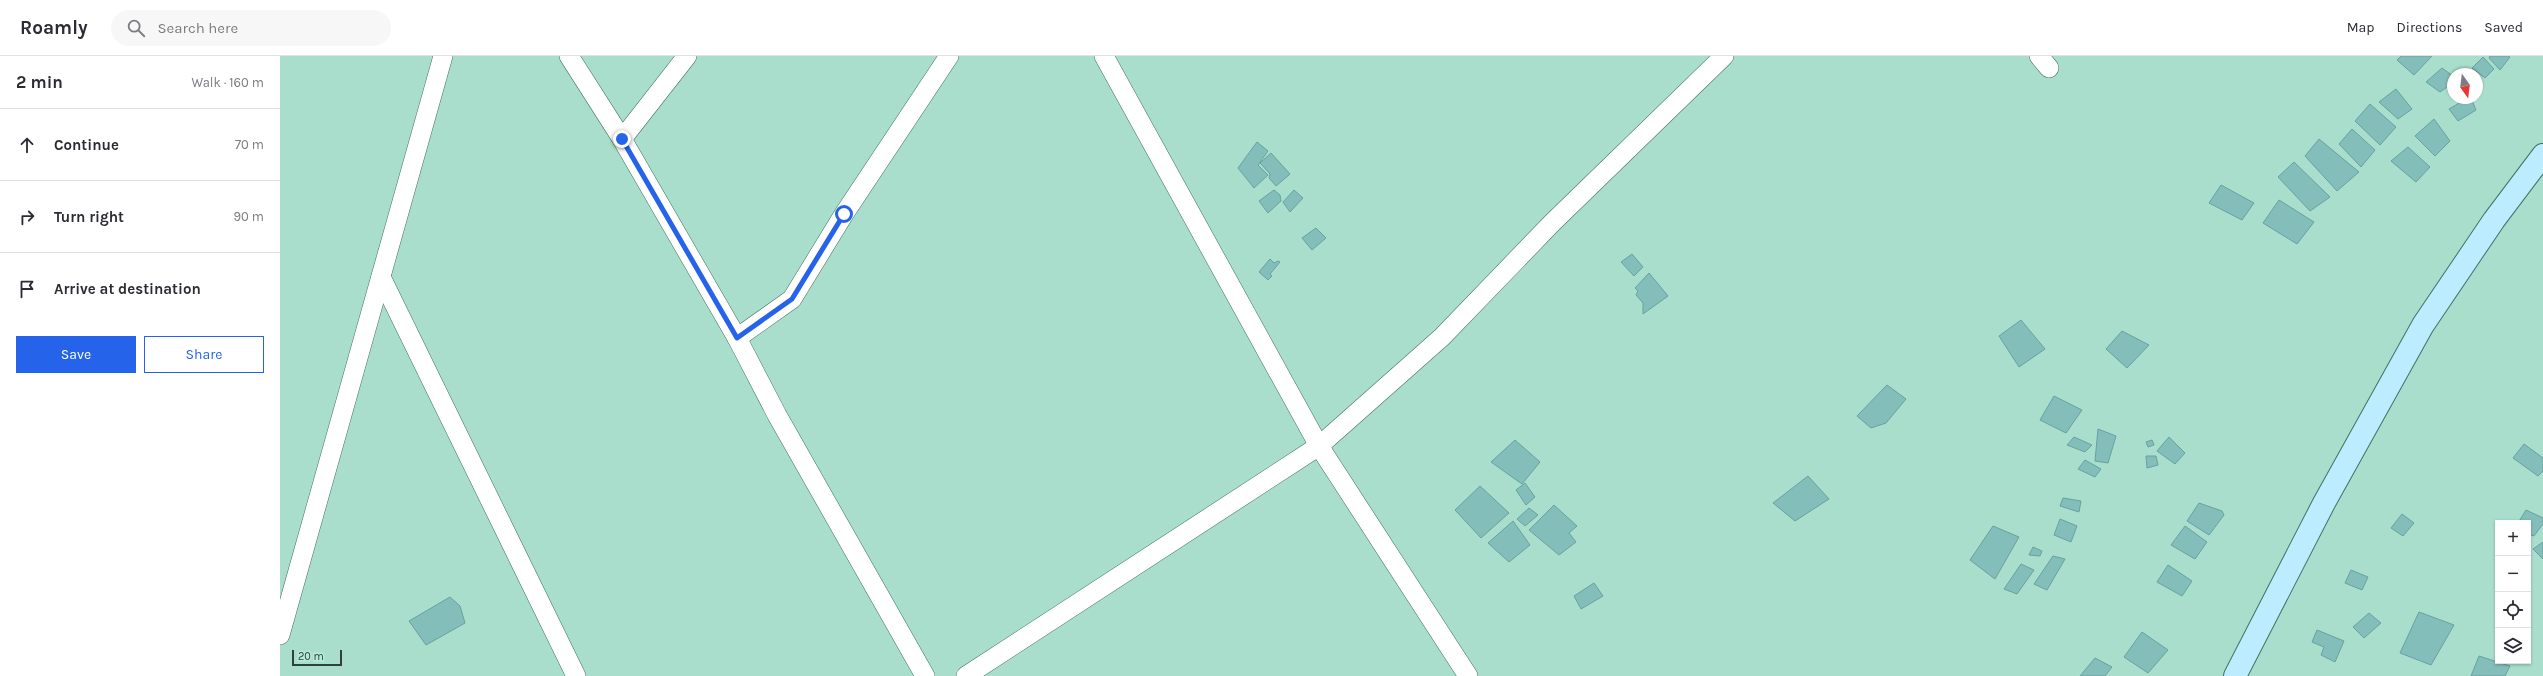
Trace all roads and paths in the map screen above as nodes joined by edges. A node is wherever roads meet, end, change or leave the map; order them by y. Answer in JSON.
{"nodes":[{"id":1,"x":443,"y":56,"type":"edge"},
{"id":2,"x":569,"y":56,"type":"edge"},
{"id":3,"x":687,"y":56,"type":"edge"},
{"id":4,"x":949,"y":56,"type":"edge"},
{"id":5,"x":1104,"y":56,"type":"edge"},
{"id":6,"x":1724,"y":56,"type":"edge"},
{"id":7,"x":622,"y":139,"type":"junction"},
{"id":8,"x":2543,"y":155,"type":"edge"},
{"id":9,"x":381,"y":276,"type":"junction"},
{"id":10,"x":737,"y":338,"type":"junction"},
{"id":11,"x":1319,"y":446,"type":"junction"},
{"id":12,"x":281,"y":623,"type":"edge"},
{"id":13,"x":576,"y":676,"type":"edge"},
{"id":14,"x":925,"y":676,"type":"edge"},
{"id":15,"x":966,"y":676,"type":"edge"},
{"id":16,"x":1468,"y":676,"type":"edge"},
{"id":17,"x":2235,"y":676,"type":"edge"}],
"edges":[{"from":1,"to":9,"type":"street"},
{"from":2,"to":7,"type":"street"},
{"from":3,"to":7,"type":"street"},
{"from":4,"to":10,"type":"street"},
{"from":5,"to":11,"type":"street"},
{"from":6,"to":11,"type":"street"},
{"from":7,"to":10,"type":"street"},
{"from":8,"to":17,"type":"main road"},
{"from":9,"to":12,"type":"street"},
{"from":9,"to":13,"type":"street"},
{"from":10,"to":14,"type":"street"},
{"from":11,"to":15,"type":"street"},
{"from":11,"to":16,"type":"street"}]}
